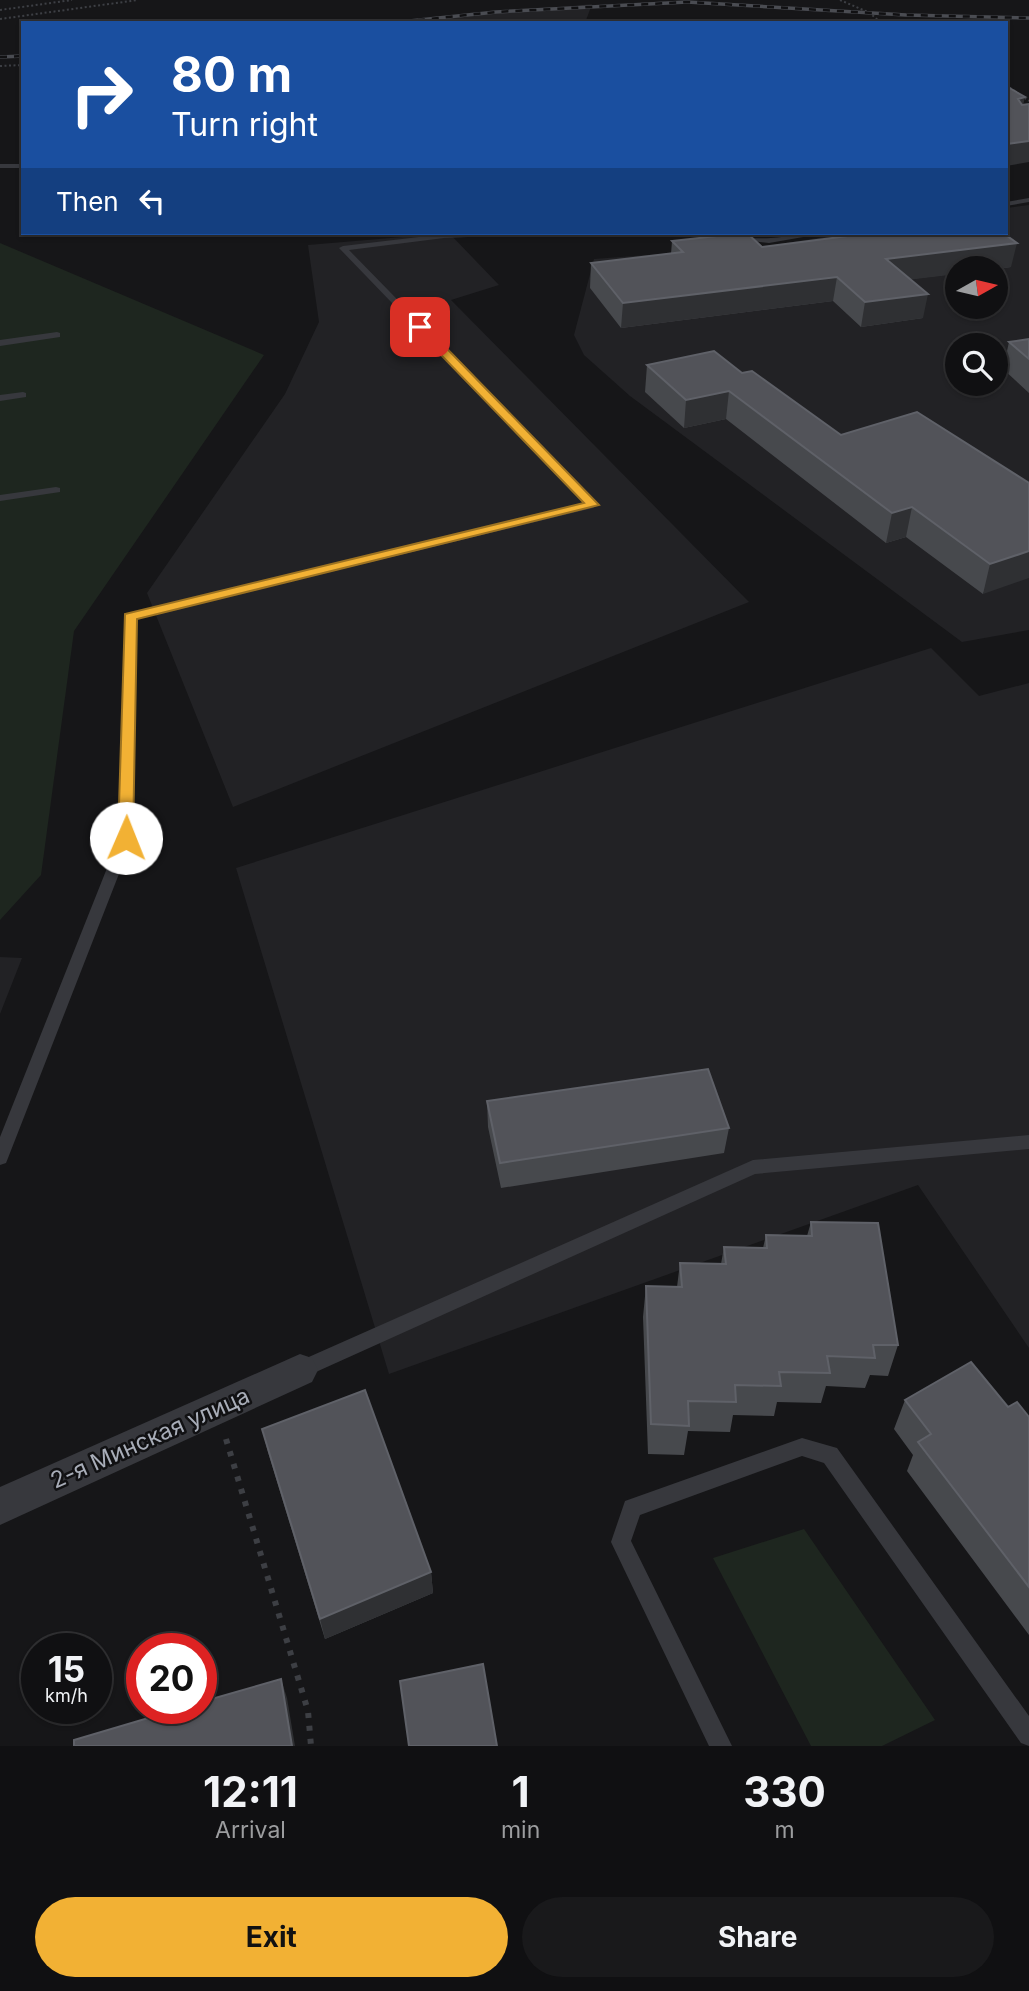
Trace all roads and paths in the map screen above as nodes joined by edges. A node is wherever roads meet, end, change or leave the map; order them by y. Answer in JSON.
{"nodes":[{"id":1,"x":72,"y":0,"type":"edge"},
{"id":2,"x":138,"y":0,"type":"edge"},
{"id":3,"x":840,"y":0,"type":"edge"},
{"id":4,"x":0,"y":10,"type":"edge"},
{"id":5,"x":0,"y":19,"type":"edge"},
{"id":6,"x":879,"y":21,"type":"edge"},
{"id":7,"x":21,"y":65,"type":"edge"},
{"id":8,"x":0,"y":66,"type":"edge"},
{"id":9,"x":1008,"y":86,"type":"edge"},
{"id":10,"x":1029,"y":101,"type":"edge"},
{"id":11,"x":0,"y":166,"type":"edge"},
{"id":12,"x":21,"y":166,"type":"edge"},
{"id":13,"x":1029,"y":200,"type":"edge"},
{"id":14,"x":1008,"y":204,"type":"edge"},
{"id":15,"x":468,"y":235,"type":"edge"},
{"id":16,"x":720,"y":235,"type":"edge"},
{"id":17,"x":809,"y":235,"type":"edge"},
{"id":18,"x":57,"y":335,"type":"dead end"},
{"id":19,"x":0,"y":343,"type":"edge"},
{"id":20,"x":23,"y":395,"type":"dead end"},
{"id":21,"x":0,"y":398,"type":"edge"},
{"id":22,"x":56,"y":491,"type":"dead end"},
{"id":23,"x":0,"y":498,"type":"edge"},
{"id":24,"x":1029,"y":1142,"type":"edge"},
{"id":25,"x":0,"y":1158,"type":"edge"},
{"id":26,"x":300,"y":1370,"type":"joint"},
{"id":27,"x":216,"y":1408,"type":"junction"},
{"id":28,"x":0,"y":1506,"type":"edge"},
{"id":29,"x":1029,"y":1735,"type":"edge"},
{"id":30,"x":311,"y":1746,"type":"edge"},
{"id":31,"x":721,"y":1746,"type":"edge"}],
"edges":[{"from":1,"to":4,"type":"path"},
{"from":2,"to":5,"type":"path"},
{"from":3,"to":6,"type":"path"},
{"from":7,"to":8,"type":"path"},
{"from":9,"to":10,"type":"path"},
{"from":11,"to":12,"type":"lane"},
{"from":13,"to":14,"type":"lane"},
{"from":15,"to":25,"type":"lane"},
{"from":16,"to":17,"type":"lane"},
{"from":18,"to":19,"type":"lane"},
{"from":20,"to":21,"type":"lane"},
{"from":22,"to":23,"type":"lane"},
{"from":24,"to":26,"type":"lane"},
{"from":26,"to":27,"type":"street","name":"2-я Минская улица"},
{"from":27,"to":28,"type":"street","name":"2-я Минская улица"},
{"from":27,"to":30,"type":"path"},
{"from":29,"to":31,"type":"lane"}]}
